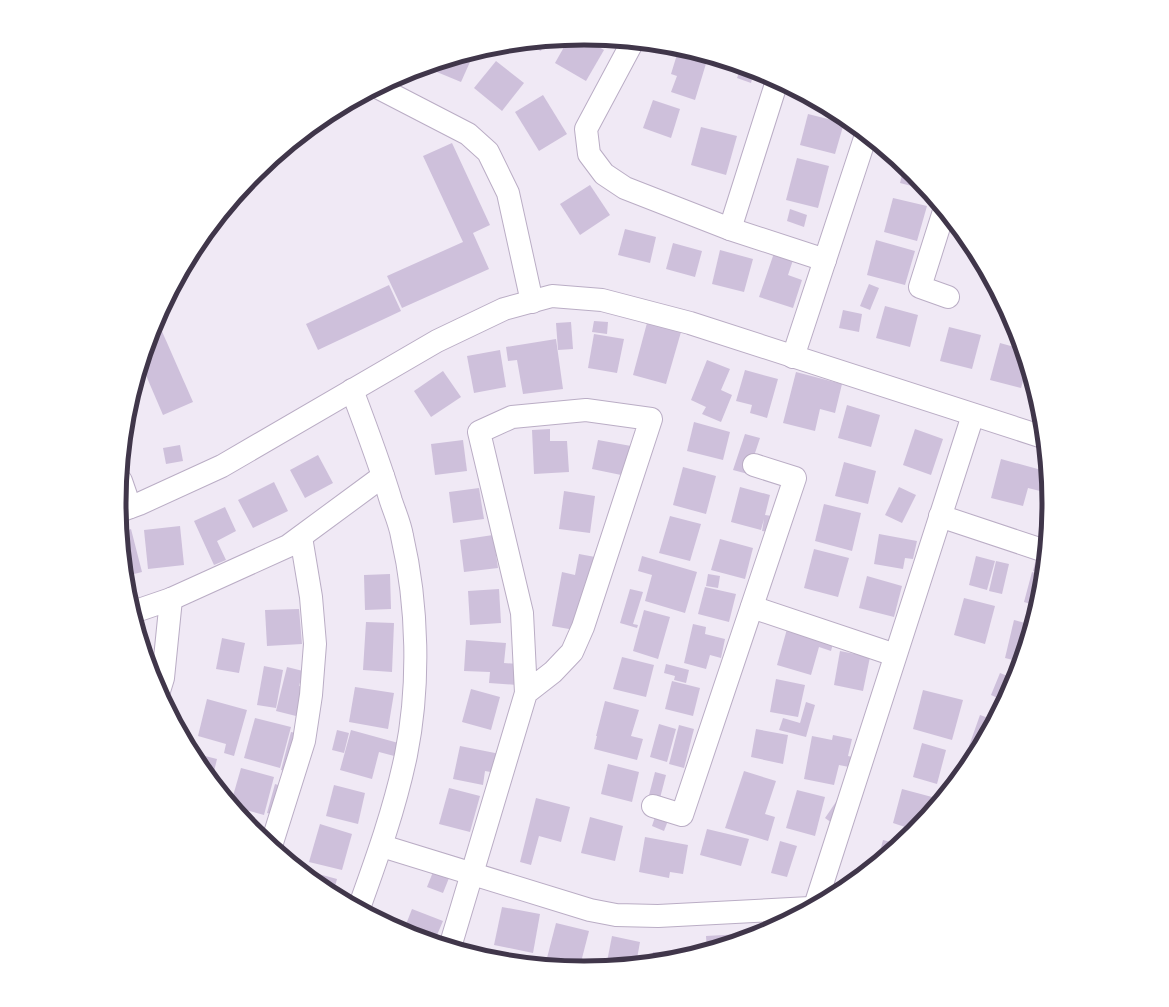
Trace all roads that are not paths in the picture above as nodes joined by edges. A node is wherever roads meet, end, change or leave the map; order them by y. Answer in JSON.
{"nodes":[{"id":1,"x":630,"y":48,"type":"edge"},
{"id":2,"x":775,"y":87,"type":"edge"},
{"id":3,"x":384,"y":91,"type":"edge"},
{"id":4,"x":864,"y":140,"type":"edge"},
{"id":5,"x":942,"y":217,"type":"edge"},
{"id":6,"x":730,"y":229,"type":"junction"},
{"id":7,"x":825,"y":260,"type":"junction"},
{"id":8,"x":948,"y":297,"type":"dead end"},
{"id":9,"x":532,"y":302,"type":"junction"},
{"id":10,"x":793,"y":357,"type":"junction"},
{"id":11,"x":352,"y":390,"type":"junction"},
{"id":12,"x":973,"y":414,"type":"junction"},
{"id":13,"x":1037,"y":435,"type":"edge"},
{"id":14,"x":754,"y":465,"type":"dead end"},
{"id":15,"x":384,"y":476,"type":"junction"},
{"id":16,"x":126,"y":508,"type":"edge"},
{"id":17,"x":940,"y":516,"type":"junction"},
{"id":18,"x":301,"y":537,"type":"junction"},
{"id":19,"x":1040,"y":549,"type":"edge"},
{"id":20,"x":171,"y":599,"type":"junction"},
{"id":21,"x":752,"y":607,"type":"junction"},
{"id":22,"x":139,"y":610,"type":"edge"},
{"id":23,"x":895,"y":654,"type":"junction"},
{"id":24,"x":162,"y":681,"type":"edge"},
{"id":25,"x":526,"y":693,"type":"junction"},
{"id":26,"x":653,"y":806,"type":"dead end"},
{"id":27,"x":273,"y":840,"type":"edge"},
{"id":28,"x":382,"y":846,"type":"junction"},
{"id":29,"x":472,"y":874,"type":"junction"},
{"id":30,"x":816,"y":900,"type":"edge"},
{"id":31,"x":361,"y":904,"type":"edge"},
{"id":32,"x":799,"y":909,"type":"edge"},
{"id":33,"x":452,"y":942,"type":"edge"}],
"edges":[{"from":1,"to":6,"type":"street"},
{"from":2,"to":6,"type":"street"},
{"from":3,"to":9,"type":"street"},
{"from":4,"to":7,"type":"street"},
{"from":5,"to":8,"type":"street"},
{"from":6,"to":7,"type":"street"},
{"from":7,"to":10,"type":"street"},
{"from":9,"to":10,"type":"street"},
{"from":9,"to":11,"type":"street"},
{"from":10,"to":12,"type":"street"},
{"from":11,"to":15,"type":"street"},
{"from":11,"to":16,"type":"street"},
{"from":12,"to":13,"type":"street"},
{"from":12,"to":17,"type":"street"},
{"from":14,"to":21,"type":"street"},
{"from":15,"to":18,"type":"street"},
{"from":15,"to":28,"type":"street"},
{"from":17,"to":19,"type":"street"},
{"from":17,"to":23,"type":"street"},
{"from":18,"to":20,"type":"street"},
{"from":18,"to":27,"type":"street"},
{"from":20,"to":22,"type":"street"},
{"from":20,"to":24,"type":"street"},
{"from":21,"to":23,"type":"street"},
{"from":21,"to":26,"type":"street"},
{"from":23,"to":30,"type":"street"},
{"from":25,"to":25,"type":"street"},
{"from":25,"to":29,"type":"street"},
{"from":28,"to":29,"type":"street"},
{"from":28,"to":31,"type":"street"},
{"from":29,"to":32,"type":"street"},
{"from":29,"to":33,"type":"street"}]}
